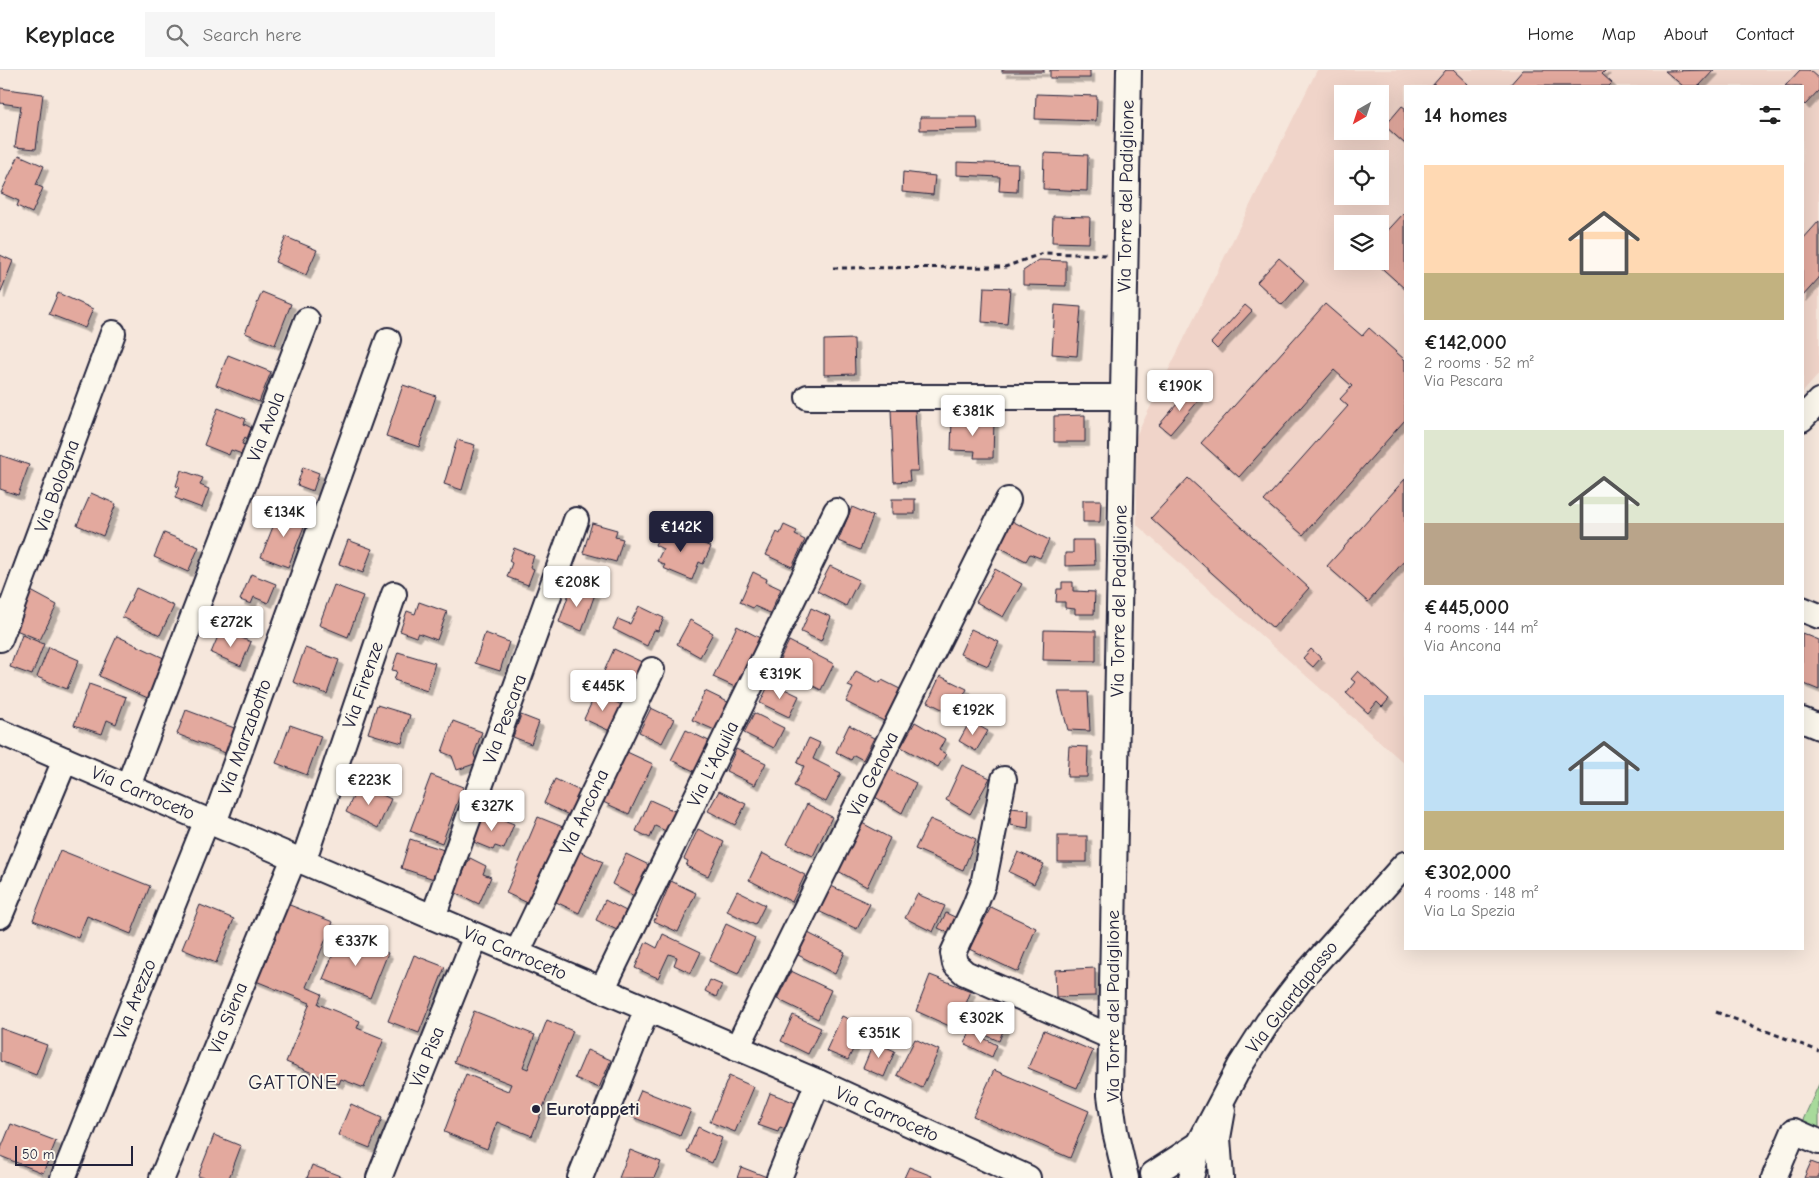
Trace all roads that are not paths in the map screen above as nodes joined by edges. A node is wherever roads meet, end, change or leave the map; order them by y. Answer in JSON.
{"nodes":[{"id":1,"x":1129,"y":70,"type":"edge"},
{"id":2,"x":307,"y":320,"type":"dead end"},
{"id":3,"x":113,"y":334,"type":"dead end"},
{"id":4,"x":388,"y":340,"type":"dead end"},
{"id":5,"x":808,"y":397,"type":"dead end"},
{"id":6,"x":1123,"y":397,"type":"junction"},
{"id":7,"x":1008,"y":500,"type":"dead end"},
{"id":8,"x":836,"y":511,"type":"dead end"},
{"id":9,"x":576,"y":520,"type":"dead end"},
{"id":10,"x":394,"y":594,"type":"dead end"},
{"id":11,"x":1804,"y":610,"type":"edge"},
{"id":12,"x":1819,"y":616,"type":"edge"},
{"id":13,"x":0,"y":639,"type":"edge"},
{"id":14,"x":652,"y":670,"type":"dead end"},
{"id":15,"x":1804,"y":721,"type":"edge"},
{"id":16,"x":1819,"y":728,"type":"edge"},
{"id":17,"x":0,"y":732,"type":"edge"},
{"id":18,"x":65,"y":760,"type":"junction"},
{"id":19,"x":1004,"y":779,"type":"dead end"},
{"id":20,"x":128,"y":786,"type":"junction"},
{"id":21,"x":210,"y":822,"type":"junction"},
{"id":22,"x":299,"y":860,"type":"junction"},
{"id":23,"x":1404,"y":865,"type":"edge"},
{"id":24,"x":0,"y":916,"type":"edge"},
{"id":25,"x":433,"y":918,"type":"junction"},
{"id":26,"x":476,"y":936,"type":"junction"},
{"id":27,"x":517,"y":953,"type":"junction"},
{"id":28,"x":602,"y":990,"type":"junction"},
{"id":29,"x":647,"y":1009,"type":"junction"},
{"id":30,"x":1111,"y":1037,"type":"junction"},
{"id":31,"x":737,"y":1048,"type":"junction"},
{"id":32,"x":818,"y":1082,"type":"junction"},
{"id":33,"x":1227,"y":1089,"type":"junction"},
{"id":34,"x":1819,"y":1142,"type":"edge"},
{"id":35,"x":1199,"y":1144,"type":"junction"},
{"id":36,"x":1145,"y":1176,"type":"edge"},
{"id":37,"x":64,"y":1178,"type":"edge"},
{"id":38,"x":162,"y":1178,"type":"edge"},
{"id":39,"x":379,"y":1178,"type":"edge"},
{"id":40,"x":580,"y":1178,"type":"edge"},
{"id":41,"x":779,"y":1178,"type":"edge"},
{"id":42,"x":1028,"y":1178,"type":"edge"},
{"id":43,"x":1191,"y":1178,"type":"edge"},
{"id":44,"x":1221,"y":1178,"type":"edge"},
{"id":45,"x":1774,"y":1178,"type":"edge"}],
"edges":[{"from":1,"to":6,"type":"street","name":"Via Torre del Padiglione"},
{"from":2,"to":20,"type":"street","name":"Via Avola"},
{"from":3,"to":13,"type":"street","name":"Via Bologna"},
{"from":4,"to":21,"type":"street","name":"Via Marzabotto"},
{"from":5,"to":6,"type":"street"},
{"from":6,"to":30,"type":"street","name":"Via Torre del Padiglione"},
{"from":7,"to":31,"type":"street","name":"Via Genova"},
{"from":8,"to":28,"type":"street","name":"Via L'Aquila"},
{"from":9,"to":25,"type":"street","name":"Via Pescara"},
{"from":10,"to":22,"type":"street","name":"Via Firenze"},
{"from":11,"to":12,"type":"street"},
{"from":14,"to":27,"type":"street","name":"Via Ancona"},
{"from":15,"to":16,"type":"street"},
{"from":17,"to":18,"type":"street","name":"Via Carroceto"},
{"from":18,"to":20,"type":"street","name":"Via Carroceto"},
{"from":18,"to":24,"type":"street"},
{"from":19,"to":30,"type":"street"},
{"from":20,"to":21,"type":"street","name":"Via Carroceto"},
{"from":21,"to":22,"type":"street","name":"Via Carroceto"},
{"from":21,"to":37,"type":"street","name":"Via Arezzo"},
{"from":22,"to":25,"type":"street","name":"Via Carroceto"},
{"from":22,"to":38,"type":"street","name":"Via Siena"},
{"from":23,"to":33,"type":"street","name":"Via Guardapasso"},
{"from":25,"to":26,"type":"street","name":"Via Carroceto"},
{"from":26,"to":27,"type":"street","name":"Via Carroceto"},
{"from":26,"to":39,"type":"street","name":"Via Pisa"},
{"from":27,"to":28,"type":"street","name":"Via Carroceto"},
{"from":28,"to":29,"type":"street","name":"Via Carroceto"},
{"from":29,"to":31,"type":"street","name":"Via Carroceto"},
{"from":29,"to":40,"type":"street"},
{"from":30,"to":36,"type":"street","name":"Via Torre del Padiglione"},
{"from":31,"to":32,"type":"street","name":"Via Carroceto"},
{"from":32,"to":41,"type":"street"},
{"from":32,"to":42,"type":"street","name":"Via Carroceto"},
{"from":33,"to":35,"type":"street","name":"Via Guardapasso"},
{"from":33,"to":44,"type":"street"},
{"from":34,"to":45,"type":"street"},
{"from":35,"to":36,"type":"street","name":"Via Guardapasso"},
{"from":35,"to":43,"type":"street","name":"Via Guardapasso"}]}
